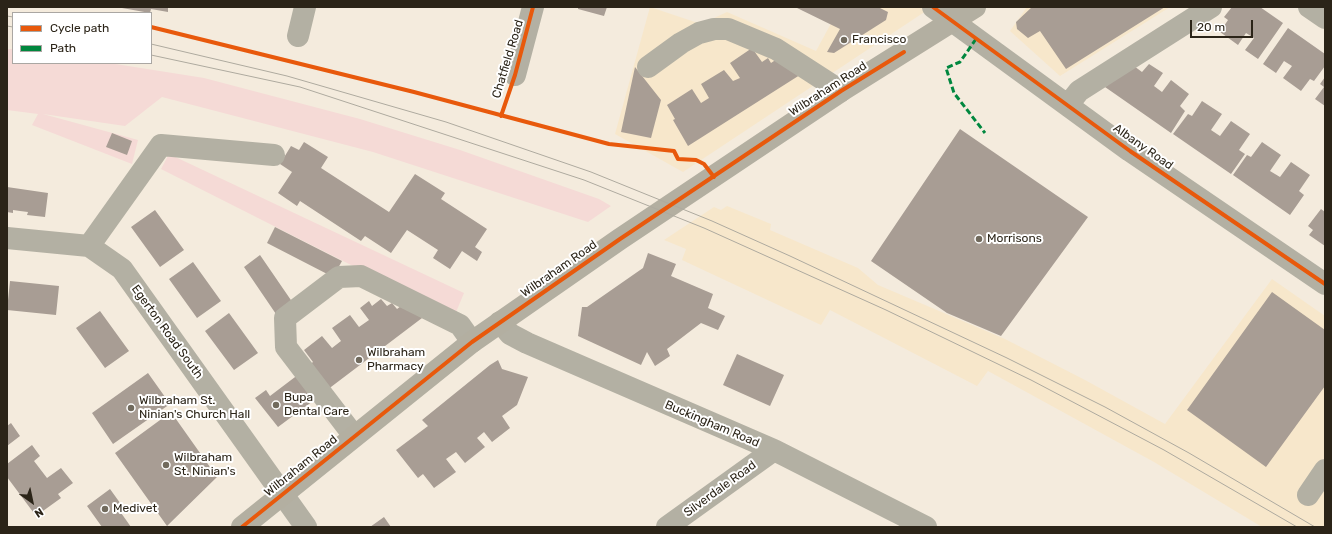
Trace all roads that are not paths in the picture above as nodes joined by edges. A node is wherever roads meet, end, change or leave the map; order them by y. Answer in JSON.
{"nodes":[{"id":1,"x":305,"y":7,"type":"edge"},
{"id":2,"x":533,"y":7,"type":"edge"},
{"id":3,"x":933,"y":7,"type":"edge"},
{"id":4,"x":975,"y":7,"type":"edge"},
{"id":5,"x":1211,"y":7,"type":"edge"},
{"id":6,"x":1309,"y":7,"type":"edge"},
{"id":7,"x":1325,"y":18,"type":"edge"},
{"id":8,"x":952,"y":22,"type":"junction"},
{"id":9,"x":298,"y":36,"type":"dead end"},
{"id":10,"x":648,"y":67,"type":"dead end"},
{"id":11,"x":515,"y":75,"type":"dead end"},
{"id":12,"x":841,"y":91,"type":"junction"},
{"id":13,"x":1068,"y":106,"type":"junction"},
{"id":14,"x":274,"y":155,"type":"dead end"},
{"id":15,"x":7,"y":238,"type":"edge"},
{"id":16,"x":89,"y":246,"type":"junction"},
{"id":17,"x":1325,"y":284,"type":"edge"},
{"id":18,"x":500,"y":322,"type":"junction"},
{"id":19,"x":472,"y":342,"type":"junction"},
{"id":20,"x":354,"y":436,"type":"junction"},
{"id":21,"x":774,"y":450,"type":"junction"},
{"id":22,"x":1325,"y":470,"type":"edge"},
{"id":23,"x":283,"y":494,"type":"junction"},
{"id":24,"x":1308,"y":495,"type":"dead end"},
{"id":25,"x":242,"y":527,"type":"edge"},
{"id":26,"x":306,"y":527,"type":"edge"},
{"id":27,"x":667,"y":527,"type":"edge"},
{"id":28,"x":926,"y":527,"type":"edge"}],
"edges":[{"from":1,"to":9,"type":"street"},
{"from":2,"to":11,"type":"street","name":"Chatfield Road"},
{"from":3,"to":8,"type":"street","name":"Albany Road"},
{"from":4,"to":8,"type":"highway","name":"Wilbraham Road"},
{"from":5,"to":13,"type":"street"},
{"from":6,"to":7,"type":"street"},
{"from":8,"to":12,"type":"highway","name":"Wilbraham Road"},
{"from":8,"to":13,"type":"street","name":"Albany Road"},
{"from":10,"to":12,"type":"street"},
{"from":12,"to":18,"type":"highway","name":"Wilbraham Road"},
{"from":13,"to":17,"type":"street","name":"Albany Road"},
{"from":14,"to":16,"type":"street"},
{"from":15,"to":16,"type":"street","name":"Egerton Road South"},
{"from":16,"to":23,"type":"street","name":"Egerton Road South"},
{"from":18,"to":19,"type":"highway","name":"Wilbraham Road"},
{"from":18,"to":21,"type":"street","name":"Buckingham Road"},
{"from":19,"to":20,"type":"highway","name":"Wilbraham Road"},
{"from":19,"to":20,"type":"street"},
{"from":20,"to":23,"type":"highway","name":"Wilbraham Road"},
{"from":21,"to":27,"type":"street","name":"Silverdale Road"},
{"from":21,"to":28,"type":"street","name":"Buckingham Road"},
{"from":22,"to":24,"type":"street"},
{"from":23,"to":25,"type":"highway","name":"Wilbraham Road"},
{"from":23,"to":26,"type":"street","name":"Egerton Road South"}]}
